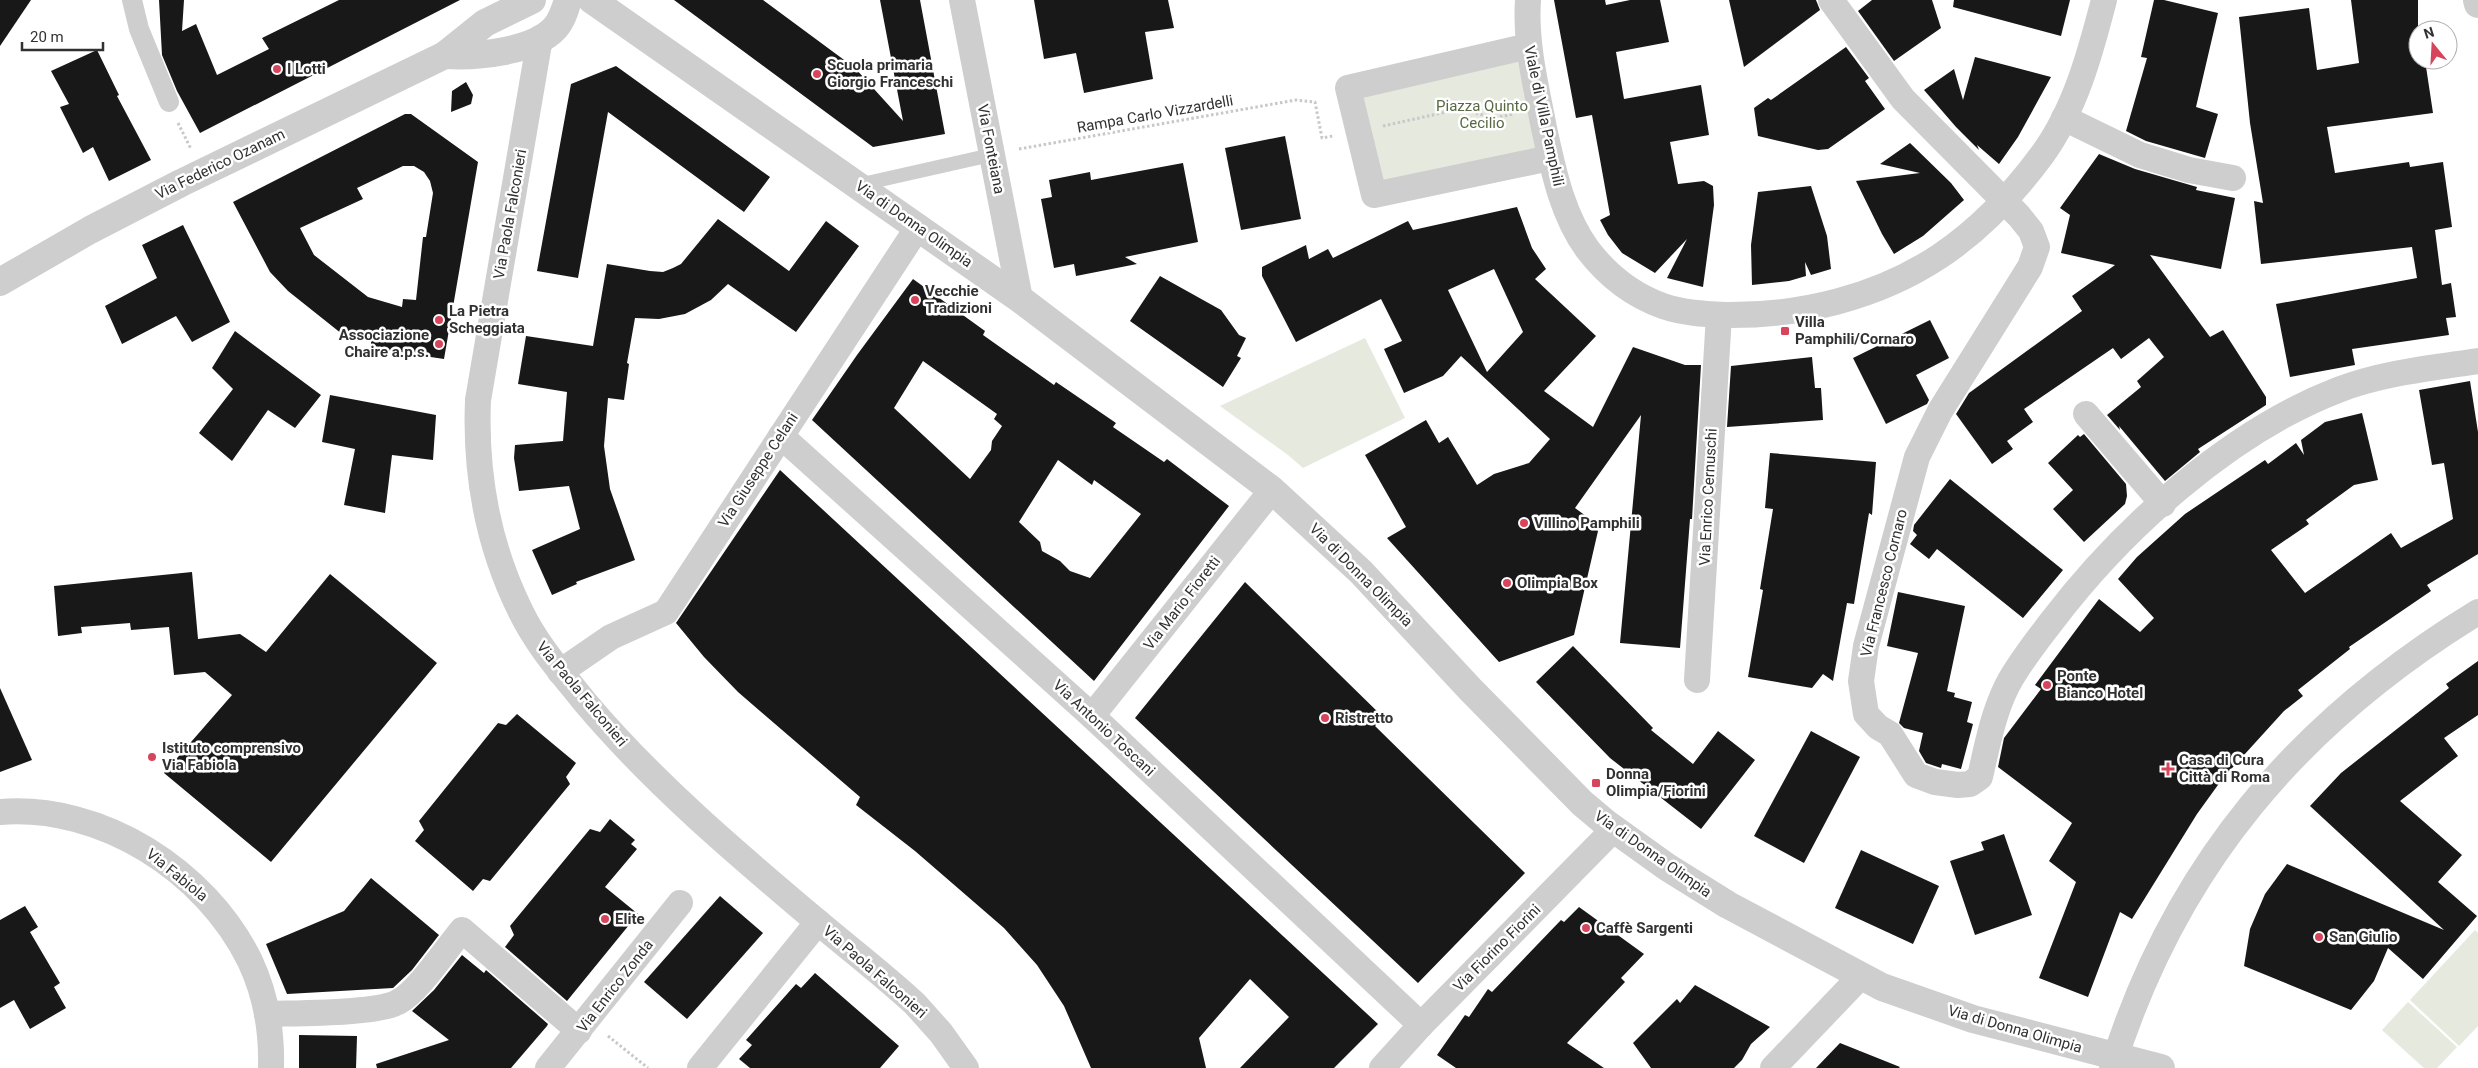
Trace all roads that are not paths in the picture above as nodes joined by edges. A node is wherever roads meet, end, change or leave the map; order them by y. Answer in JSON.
{"nodes":[{"id":1,"x":132,"y":0,"type":"edge"},
{"id":2,"x":532,"y":0,"type":"edge"},
{"id":3,"x":568,"y":0,"type":"edge"},
{"id":4,"x":592,"y":0,"type":"edge"},
{"id":5,"x":962,"y":0,"type":"edge"},
{"id":6,"x":1528,"y":0,"type":"edge"},
{"id":7,"x":1831,"y":0,"type":"edge"},
{"id":8,"x":2104,"y":0,"type":"edge"},
{"id":9,"x":2477,"y":0,"type":"edge"},
{"id":10,"x":2478,"y":4,"type":"edge"},
{"id":11,"x":540,"y":38,"type":"junction"},
{"id":12,"x":1529,"y":46,"type":"junction"},
{"id":13,"x":445,"y":55,"type":"junction"},
{"id":14,"x":169,"y":102,"type":"road end"},
{"id":15,"x":2064,"y":118,"type":"junction"},
{"id":16,"x":991,"y":155,"type":"junction"},
{"id":17,"x":1550,"y":158,"type":"junction"},
{"id":18,"x":2233,"y":178,"type":"dead end"},
{"id":19,"x":858,"y":185,"type":"junction"},
{"id":20,"x":2004,"y":200,"type":"junction"},
{"id":21,"x":918,"y":227,"type":"junction"},
{"id":22,"x":0,"y":282,"type":"edge"},
{"id":23,"x":1020,"y":299,"type":"junction"},
{"id":24,"x":1719,"y":314,"type":"junction"},
{"id":25,"x":2478,"y":361,"type":"edge"},
{"id":26,"x":2086,"y":414,"type":"dead end"},
{"id":27,"x":781,"y":436,"type":"junction"},
{"id":28,"x":1272,"y":490,"type":"junction"},
{"id":29,"x":2162,"y":504,"type":"junction"},
{"id":30,"x":2478,"y":612,"type":"edge"},
{"id":31,"x":560,"y":672,"type":"junction"},
{"id":32,"x":1697,"y":680,"type":"dead end"},
{"id":33,"x":1092,"y":716,"type":"junction"},
{"id":34,"x":0,"y":812,"type":"edge"},
{"id":35,"x":1614,"y":829,"type":"junction"},
{"id":36,"x":680,"y":902,"type":"dead end"},
{"id":37,"x":818,"y":922,"type":"junction"},
{"id":38,"x":1860,"y":977,"type":"junction"},
{"id":39,"x":267,"y":1014,"type":"junction"},
{"id":40,"x":584,"y":1025,"type":"junction"},
{"id":41,"x":1422,"y":1025,"type":"junction"},
{"id":42,"x":2114,"y":1062,"type":"edge"},
{"id":43,"x":1388,"y":1067,"type":"edge"},
{"id":44,"x":271,"y":1068,"type":"edge"},
{"id":45,"x":548,"y":1068,"type":"edge"},
{"id":46,"x":700,"y":1068,"type":"edge"},
{"id":47,"x":966,"y":1068,"type":"edge"},
{"id":48,"x":1773,"y":1068,"type":"edge"},
{"id":49,"x":2161,"y":1068,"type":"edge"}],
"edges":[{"from":1,"to":14,"type":"street"},
{"from":2,"to":13,"type":"street"},
{"from":3,"to":11,"type":"street"},
{"from":4,"to":19,"type":"street","name":"Via di Donna Olimpia"},
{"from":5,"to":16,"type":"street","name":"Via Fonteiana"},
{"from":6,"to":12,"type":"street","name":"Viale di Villa Pamphili"},
{"from":7,"to":20,"type":"street"},
{"from":8,"to":15,"type":"street","name":"Viale di Villa Pamphili"},
{"from":9,"to":10,"type":"street"},
{"from":11,"to":13,"type":"street"},
{"from":11,"to":31,"type":"street","name":"Via Paola Falconieri"},
{"from":12,"to":17,"type":"street","name":"Viale di Villa Pamphili"},
{"from":12,"to":17,"type":"street"},
{"from":13,"to":22,"type":"street","name":"Via Federico Ozanam"},
{"from":15,"to":18,"type":"street"},
{"from":15,"to":20,"type":"street","name":"Viale di Villa Pamphili"},
{"from":16,"to":19,"type":"lane"},
{"from":16,"to":23,"type":"street","name":"Via Fonteiana"},
{"from":17,"to":24,"type":"street","name":"Viale di Villa Pamphili"},
{"from":19,"to":21,"type":"street","name":"Via di Donna Olimpia"},
{"from":20,"to":24,"type":"street","name":"Viale di Villa Pamphili"},
{"from":20,"to":29,"type":"street","name":"Via Francesco Cornaro"},
{"from":21,"to":23,"type":"street","name":"Via di Donna Olimpia"},
{"from":21,"to":27,"type":"street","name":"Via Giuseppe Celani"},
{"from":23,"to":28,"type":"street","name":"Via di Donna Olimpia"},
{"from":24,"to":32,"type":"street","name":"Via Enrico Cernuschi"},
{"from":25,"to":29,"type":"street","name":"Via Francesco Cornaro"},
{"from":26,"to":29,"type":"street"},
{"from":27,"to":31,"type":"street","name":"Via Giuseppe Celani"},
{"from":27,"to":33,"type":"street","name":"Via Antonio Toscani"},
{"from":28,"to":33,"type":"street","name":"Via Mario Fioretti"},
{"from":28,"to":35,"type":"street","name":"Via di Donna Olimpia"},
{"from":30,"to":42,"type":"street"},
{"from":31,"to":37,"type":"street","name":"Via Paola Falconieri"},
{"from":33,"to":41,"type":"street","name":"Via Antonio Toscani"},
{"from":34,"to":39,"type":"street","name":"Via Fabiola"},
{"from":35,"to":38,"type":"street","name":"Via di Donna Olimpia"},
{"from":35,"to":41,"type":"street","name":"Via Fiorino Fiorini"},
{"from":36,"to":40,"type":"street","name":"Via Enrico Zonda"},
{"from":37,"to":46,"type":"street"},
{"from":37,"to":47,"type":"street","name":"Via Paola Falconieri"},
{"from":38,"to":42,"type":"street","name":"Via di Donna Olimpia"},
{"from":38,"to":48,"type":"street"},
{"from":39,"to":40,"type":"street"},
{"from":39,"to":44,"type":"street","name":"Via Fabiola"},
{"from":40,"to":45,"type":"street","name":"Via Enrico Zonda"},
{"from":41,"to":43,"type":"street","name":"Via Fiorino Fiorini"},
{"from":42,"to":49,"type":"street","name":"Via di Donna Olimpia"}]}
